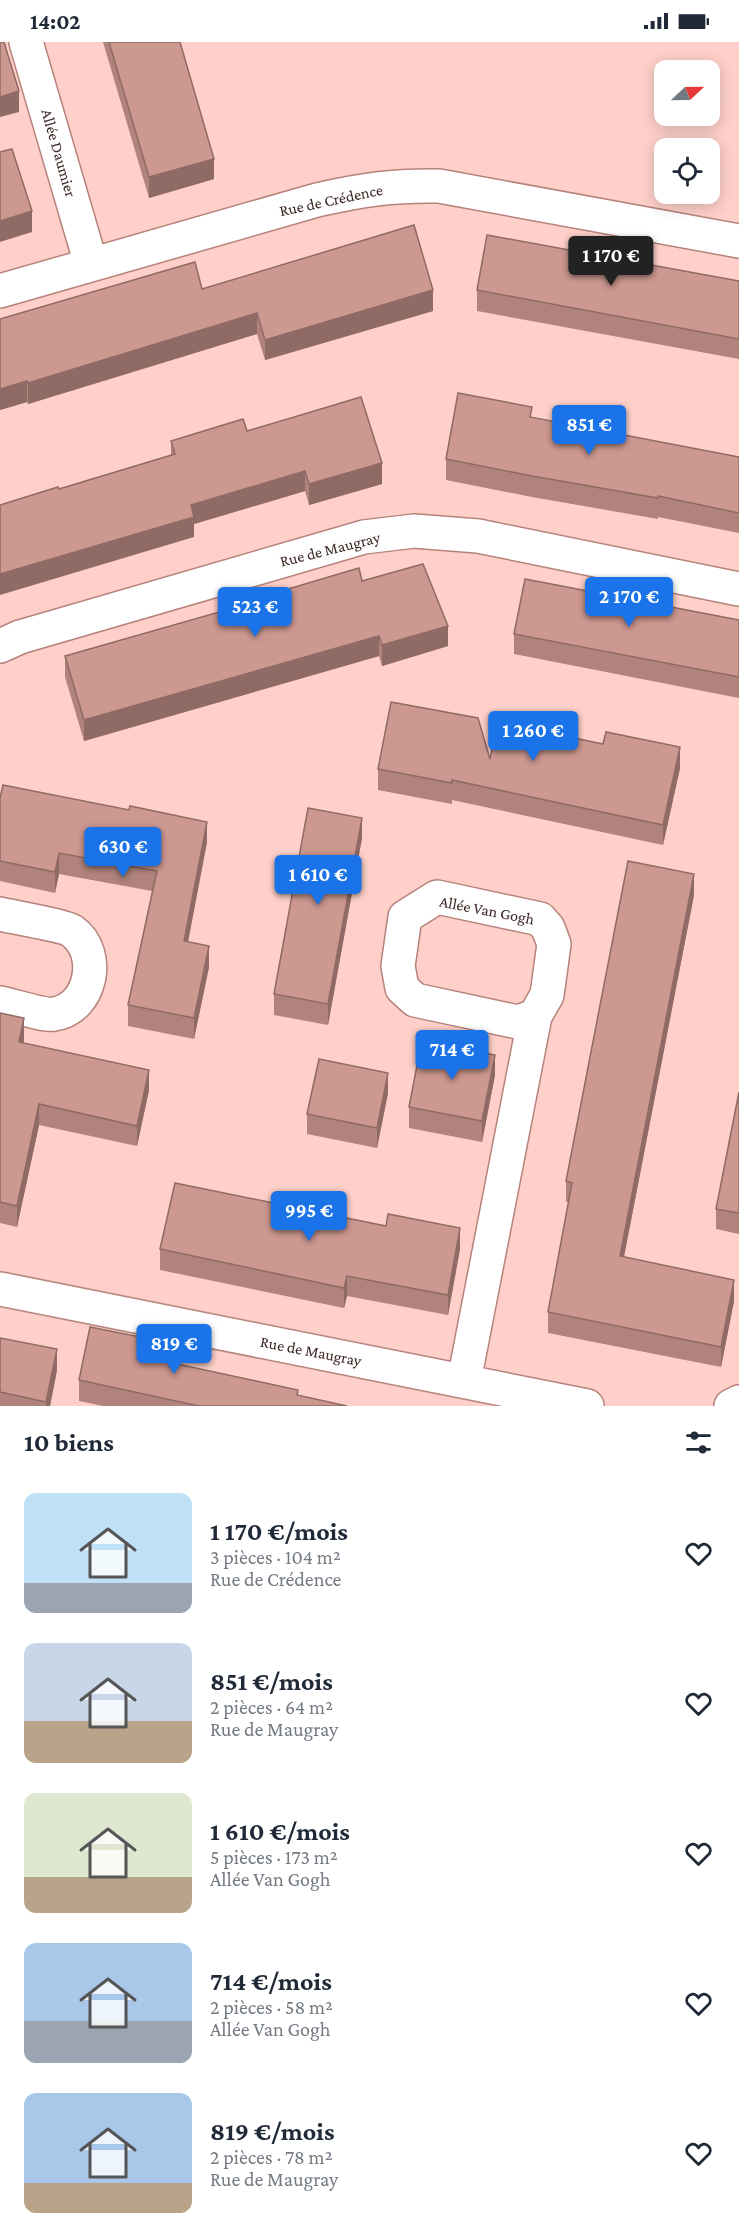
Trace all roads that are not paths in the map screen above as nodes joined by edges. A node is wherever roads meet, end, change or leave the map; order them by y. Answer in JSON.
{"nodes":[{"id":1,"x":26,"y":42,"type":"edge"},
{"id":2,"x":739,"y":241,"type":"edge"},
{"id":3,"x":91,"y":264,"type":"junction"},
{"id":4,"x":0,"y":291,"type":"edge"},
{"id":5,"x":739,"y":589,"type":"edge"},
{"id":6,"x":0,"y":646,"type":"edge"},
{"id":7,"x":0,"y":914,"type":"edge"},
{"id":8,"x":0,"y":1003,"type":"edge"},
{"id":9,"x":535,"y":1016,"type":"junction"},
{"id":10,"x":0,"y":1290,"type":"edge"},
{"id":11,"x":464,"y":1381,"type":"junction"},
{"id":12,"x":739,"y":1402,"type":"edge"},
{"id":13,"x":586,"y":1406,"type":"edge"},
{"id":14,"x":731,"y":1406,"type":"edge"}],
"edges":[{"from":1,"to":3,"type":"street","name":"Allée Daumier"},
{"from":2,"to":3,"type":"street","name":"Rue de Crédence"},
{"from":3,"to":4,"type":"street","name":"Rue de Crédence"},
{"from":5,"to":6,"type":"street","name":"Rue de Maugray"},
{"from":7,"to":8,"type":"street"},
{"from":9,"to":9,"type":"street","name":"Allée Van Gogh"},
{"from":9,"to":11,"type":"street","name":"Allée Van Gogh"},
{"from":10,"to":11,"type":"street","name":"Rue de Maugray"},
{"from":11,"to":13,"type":"street","name":"Rue de Maugray"},
{"from":12,"to":14,"type":"street"}]}
